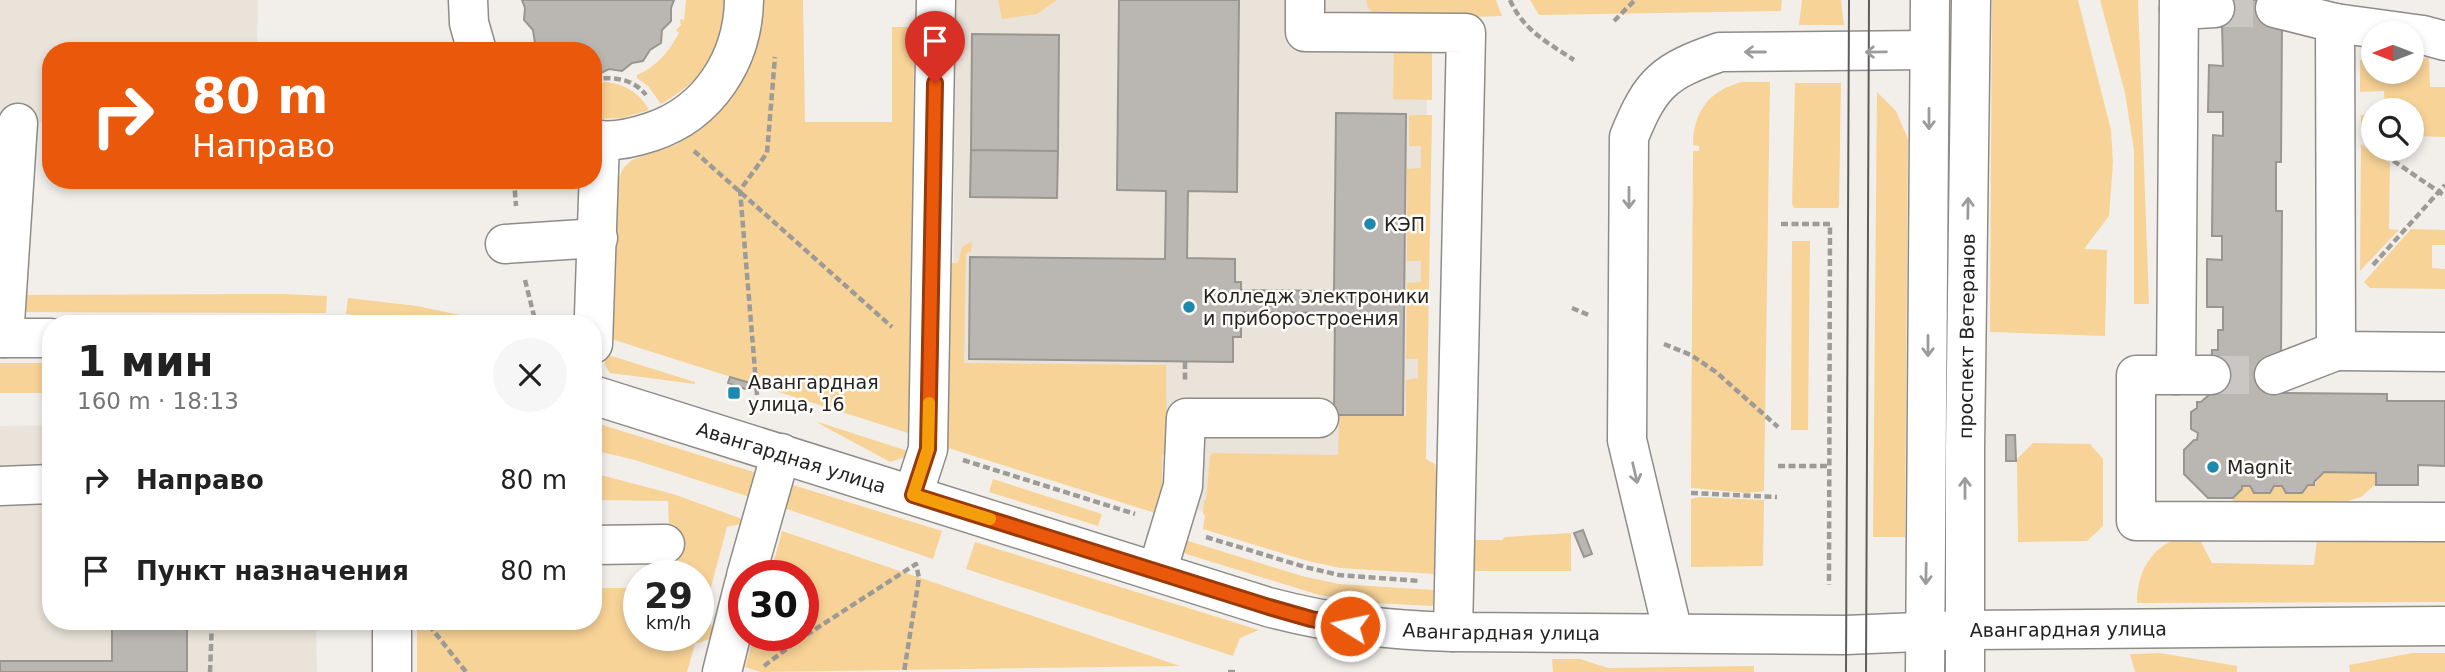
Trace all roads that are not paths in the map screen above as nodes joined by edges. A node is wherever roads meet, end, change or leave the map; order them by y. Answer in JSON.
{"nodes":[{"id":1,"x":468,"y":0,"type":"edge"},
{"id":2,"x":744,"y":0,"type":"edge"},
{"id":3,"x":936,"y":0,"type":"edge"},
{"id":4,"x":1305,"y":0,"type":"edge"},
{"id":5,"x":1930,"y":0,"type":"edge"},
{"id":6,"x":1971,"y":0,"type":"edge"},
{"id":7,"x":2191,"y":6,"type":"edge"},
{"id":8,"x":2275,"y":8,"type":"tunnel mouth"},
{"id":9,"x":2335,"y":23,"type":"junction"},
{"id":10,"x":2445,"y":41,"type":"edge"},
{"id":11,"x":474,"y":42,"type":"edge"},
{"id":12,"x":1930,"y":50,"type":"junction"},
{"id":13,"x":18,"y":122,"type":"dead end"},
{"id":14,"x":602,"y":140,"type":"edge"},
{"id":15,"x":598,"y":189,"type":"edge"},
{"id":16,"x":598,"y":238,"type":"junction"},
{"id":17,"x":505,"y":244,"type":"dead end"},
{"id":18,"x":594,"y":315,"type":"edge"},
{"id":19,"x":2,"y":338,"type":"edge"},
{"id":20,"x":42,"y":338,"type":"edge"},
{"id":21,"x":2336,"y":351,"type":"junction"},
{"id":22,"x":2445,"y":352,"type":"edge"},
{"id":23,"x":2274,"y":375,"type":"tunnel mouth"},
{"id":24,"x":602,"y":398,"type":"edge"},
{"id":25,"x":1319,"y":418,"type":"dead end"},
{"id":26,"x":781,"y":453,"type":"junction"},
{"id":27,"x":42,"y":484,"type":"edge"},
{"id":28,"x":0,"y":485,"type":"edge"},
{"id":29,"x":913,"y":495,"type":"junction"},
{"id":30,"x":2445,"y":522,"type":"edge"},
{"id":31,"x":665,"y":544,"type":"dead end"},
{"id":32,"x":602,"y":545,"type":"edge"},
{"id":33,"x":751,"y":560,"type":"edge"},
{"id":34,"x":1157,"y":572,"type":"junction"},
{"id":35,"x":2445,"y":626,"type":"edge"},
{"id":36,"x":1965,"y":629,"type":"junction"},
{"id":37,"x":392,"y":630,"type":"edge"},
{"id":38,"x":1925,"y":631,"type":"junction"},
{"id":39,"x":1453,"y":632,"type":"junction"},
{"id":40,"x":1673,"y":634,"type":"junction"},
{"id":41,"x":728,"y":648,"type":"edge"},
{"id":42,"x":392,"y":672,"type":"edge"},
{"id":43,"x":722,"y":672,"type":"edge"},
{"id":44,"x":1924,"y":672,"type":"edge"},
{"id":45,"x":1965,"y":672,"type":"edge"}],
"edges":[{"from":1,"to":11,"type":"street"},
{"from":2,"to":14,"type":"street"},
{"from":3,"to":29,"type":"street"},
{"from":4,"to":39,"type":"street"},
{"from":5,"to":12,"type":"street","name":"проспект Ветеранов"},
{"from":36,"to":6,"type":"street","name":"проспект Ветеранов","one_way":true},
{"from":7,"to":30,"type":"street"},
{"from":8,"to":9,"type":"street"},
{"from":9,"to":10,"type":"street"},
{"from":9,"to":21,"type":"street"},
{"from":12,"to":38,"type":"street","name":"проспект Ветеранов","one_way":true},
{"from":12,"to":40,"type":"street","one_way":true},
{"from":13,"to":19,"type":"street"},
{"from":15,"to":16,"type":"street"},
{"from":16,"to":17,"type":"street"},
{"from":16,"to":18,"type":"street"},
{"from":19,"to":20,"type":"street"},
{"from":21,"to":22,"type":"street"},
{"from":21,"to":23,"type":"street"},
{"from":24,"to":26,"type":"street","name":"Авангардная улица"},
{"from":25,"to":34,"type":"street"},
{"from":26,"to":29,"type":"street","name":"Авангардная улица"},
{"from":26,"to":33,"type":"street"},
{"from":27,"to":28,"type":"street"},
{"from":29,"to":34,"type":"street","name":"Авангардная улица"},
{"from":31,"to":32,"type":"street"},
{"from":34,"to":39,"type":"street","name":"Авангардная улица"},
{"from":35,"to":36,"type":"street","name":"Авангардная улица"},
{"from":36,"to":38,"type":"street","name":"Авангардная улица"},
{"from":36,"to":45,"type":"street","name":"проспект Ветеранов"},
{"from":37,"to":42,"type":"street"},
{"from":38,"to":40,"type":"street","name":"Авангардная улица"},
{"from":38,"to":44,"type":"street","name":"проспект Ветеранов"},
{"from":39,"to":40,"type":"street","name":"Авангардная улица"},
{"from":41,"to":43,"type":"street"}]}
